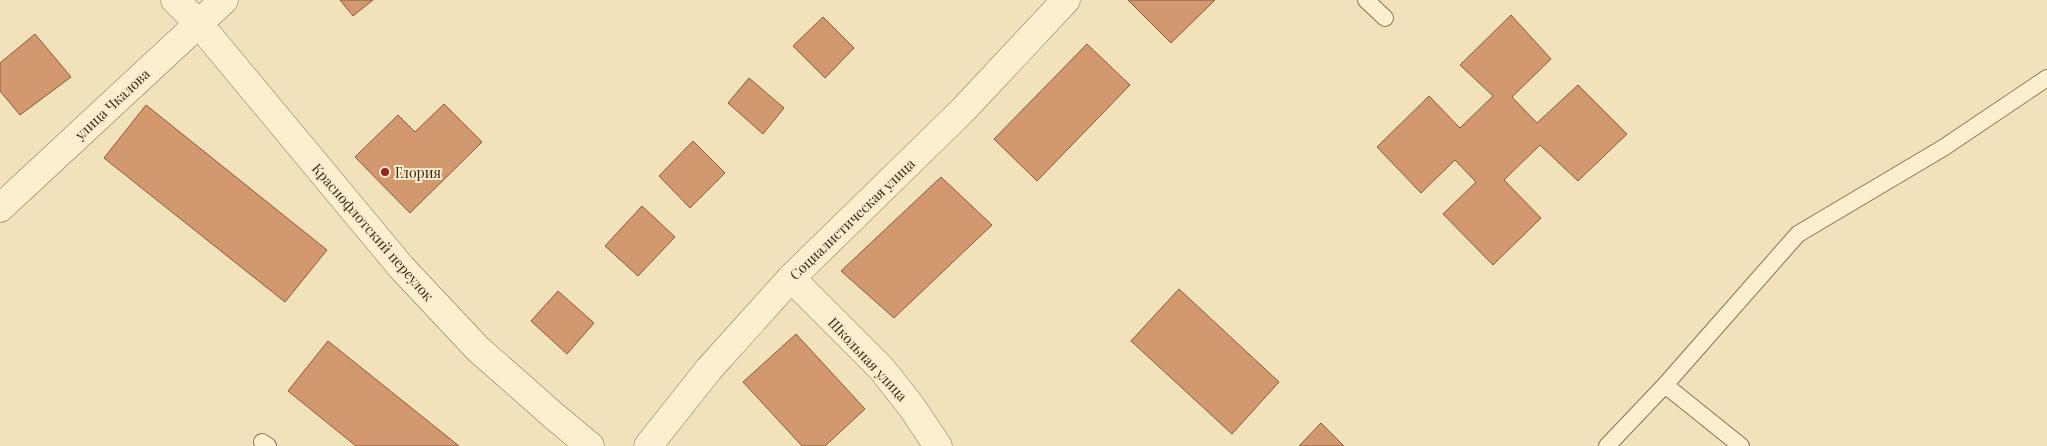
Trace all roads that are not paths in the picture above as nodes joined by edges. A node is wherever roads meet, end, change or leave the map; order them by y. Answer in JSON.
{"nodes":[{"id":1,"x":175,"y":0,"type":"edge"},
{"id":2,"x":224,"y":0,"type":"edge"},
{"id":3,"x":1066,"y":0,"type":"edge"},
{"id":4,"x":1366,"y":0,"type":"edge"},
{"id":5,"x":1385,"y":18,"type":"dead end"},
{"id":6,"x":199,"y":24,"type":"junction"},
{"id":7,"x":2047,"y":78,"type":"edge"},
{"id":8,"x":0,"y":208,"type":"edge"},
{"id":9,"x":791,"y":278,"type":"junction"},
{"id":10,"x":1665,"y":385,"type":"junction"},
{"id":11,"x":590,"y":446,"type":"edge"},
{"id":12,"x":648,"y":446,"type":"edge"},
{"id":13,"x":938,"y":446,"type":"edge"},
{"id":14,"x":1607,"y":446,"type":"edge"},
{"id":15,"x":1741,"y":446,"type":"edge"}],
"edges":[{"from":1,"to":6,"type":"street","name":"Краснофлотский переулок"},
{"from":2,"to":6,"type":"street","name":"улица Чкалова"},
{"from":3,"to":9,"type":"street","name":"Социалистическая улица"},
{"from":4,"to":5,"type":"lane"},
{"from":6,"to":8,"type":"street","name":"улица Чкалова"},
{"from":6,"to":11,"type":"street","name":"Краснофлотский переулок"},
{"from":7,"to":10,"type":"lane"},
{"from":9,"to":12,"type":"street","name":"Социалистическая улица"},
{"from":9,"to":13,"type":"street","name":"Школьная улица"},
{"from":10,"to":14,"type":"lane"},
{"from":10,"to":15,"type":"lane"}]}
